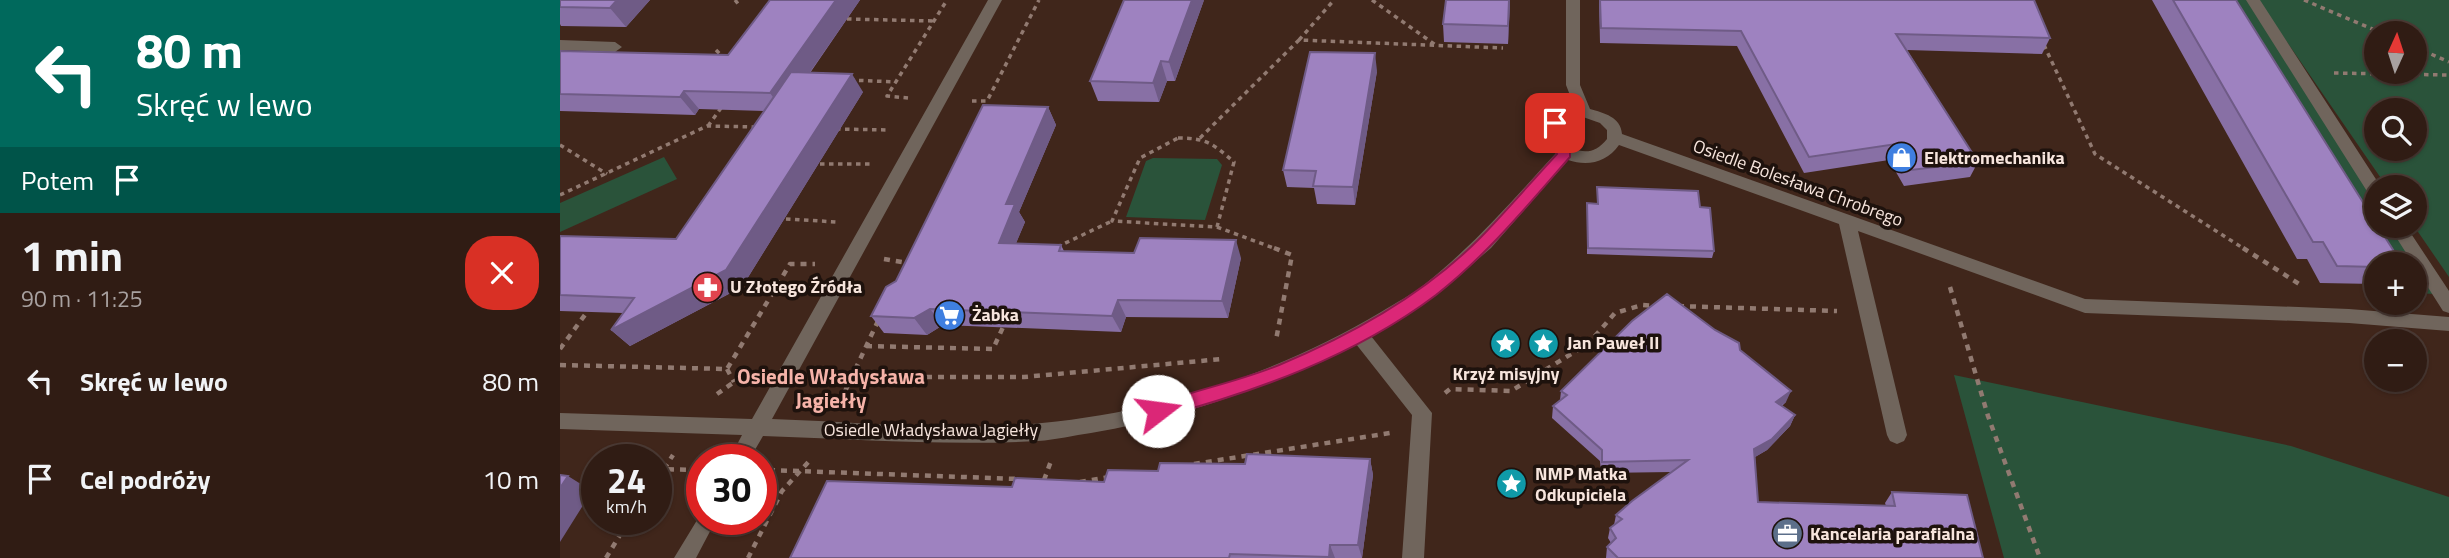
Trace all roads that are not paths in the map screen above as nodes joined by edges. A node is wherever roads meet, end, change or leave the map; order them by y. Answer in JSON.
{"nodes":[{"id":1,"x":995,"y":0,"type":"edge"},
{"id":2,"x":1573,"y":0,"type":"edge"},
{"id":3,"x":2253,"y":0,"type":"edge"},
{"id":4,"x":560,"y":45,"type":"edge"},
{"id":5,"x":615,"y":47,"type":"dead end"},
{"id":6,"x":1584,"y":112,"type":"junction"},
{"id":7,"x":1617,"y":138,"type":"junction"},
{"id":8,"x":1565,"y":153,"type":"junction"},
{"id":9,"x":2365,"y":175,"type":"edge"},
{"id":10,"x":1847,"y":222,"type":"junction"},
{"id":11,"x":2406,"y":238,"type":"edge"},
{"id":12,"x":2449,"y":306,"type":"edge"},
{"id":13,"x":2449,"y":324,"type":"edge"},
{"id":14,"x":1359,"y":334,"type":"junction"},
{"id":15,"x":560,"y":421,"type":"edge"},
{"id":16,"x":757,"y":428,"type":"junction"},
{"id":17,"x":1897,"y":435,"type":"dead end"},
{"id":18,"x":748,"y":444,"type":"edge"},
{"id":19,"x":698,"y":535,"type":"edge"},
{"id":20,"x":685,"y":558,"type":"edge"},
{"id":21,"x":1413,"y":558,"type":"edge"}],
"edges":[{"from":1,"to":16,"type":"street"},
{"from":2,"to":6,"type":"street"},
{"from":3,"to":9,"type":"street"},
{"from":4,"to":5,"type":"street"},
{"from":6,"to":7,"type":"street"},
{"from":6,"to":8,"type":"street"},
{"from":7,"to":8,"type":"street"},
{"from":7,"to":10,"type":"street","name":"Osiedle Bolesława Chrobrego"},
{"from":8,"to":14,"type":"street","name":"Osiedle Władysława Jagiełły"},
{"from":10,"to":13,"type":"street","name":"Osiedle Bolesława Chrobrego"},
{"from":10,"to":17,"type":"street"},
{"from":11,"to":12,"type":"street"},
{"from":14,"to":16,"type":"street","name":"Osiedle Władysława Jagiełły"},
{"from":14,"to":21,"type":"street"},
{"from":15,"to":16,"type":"street","name":"Osiedle Władysława Jagiełły"},
{"from":16,"to":18,"type":"street"},
{"from":19,"to":20,"type":"street"}]}
